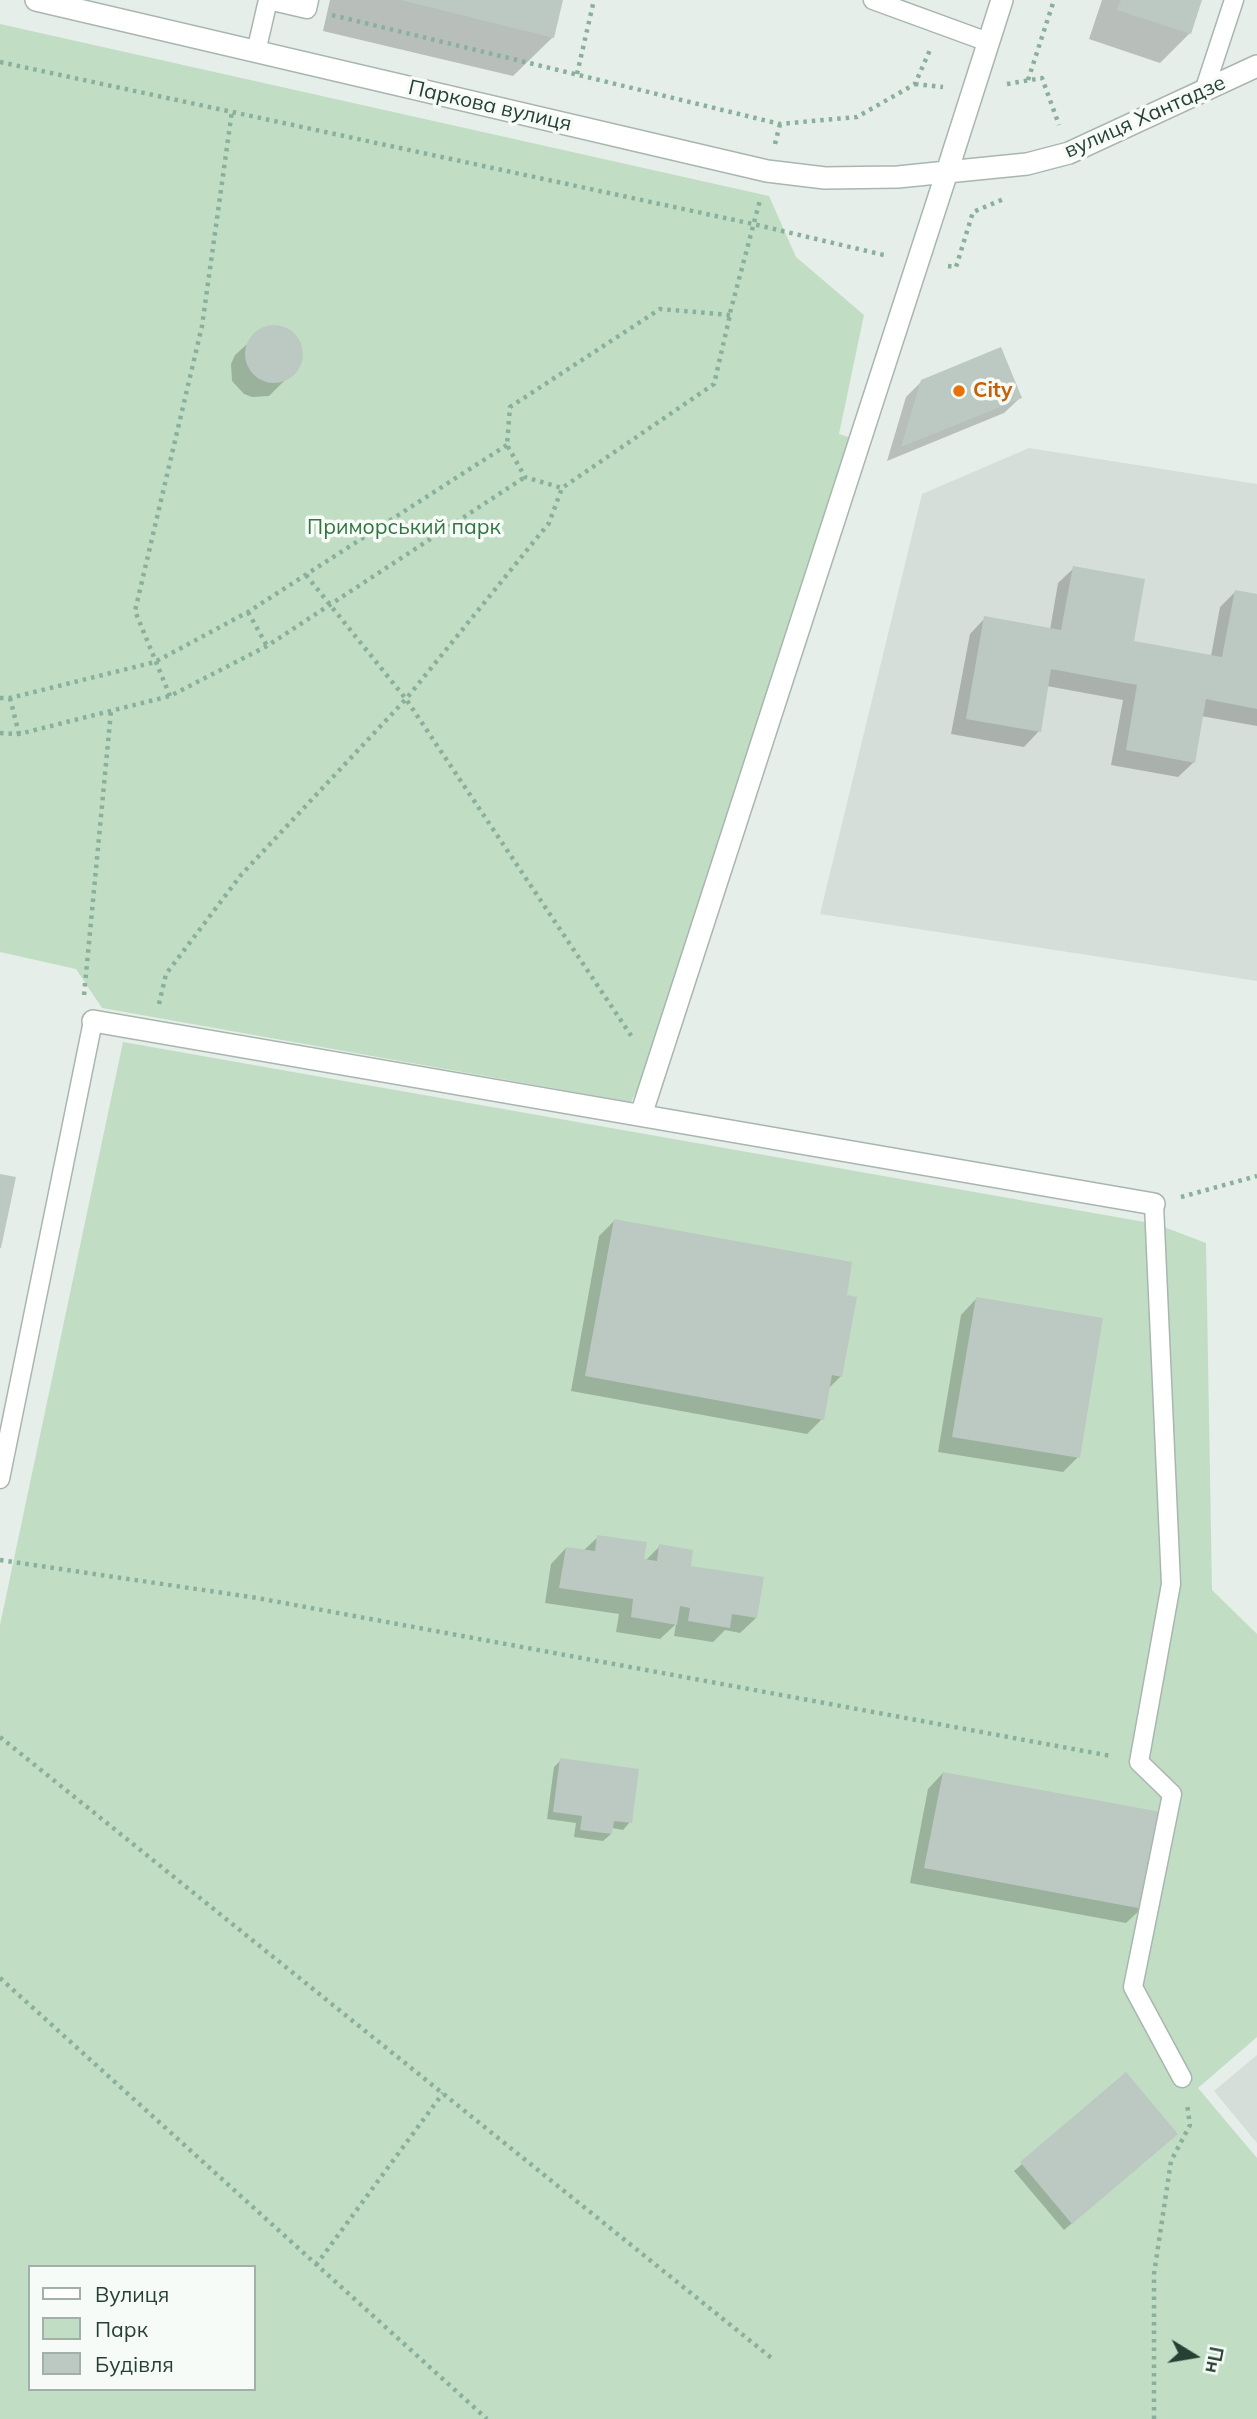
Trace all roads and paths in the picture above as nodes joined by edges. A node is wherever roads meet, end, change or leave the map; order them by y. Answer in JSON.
{"nodes":[{"id":1,"x":36,"y":0,"type":"edge"},
{"id":2,"x":268,"y":0,"type":"edge"},
{"id":3,"x":594,"y":0,"type":"edge"},
{"id":4,"x":873,"y":0,"type":"edge"},
{"id":5,"x":1002,"y":0,"type":"edge"},
{"id":6,"x":1054,"y":0,"type":"edge"},
{"id":7,"x":1234,"y":0,"type":"edge"},
{"id":8,"x":308,"y":5,"type":"edge"},
{"id":9,"x":901,"y":5,"type":"edge"},
{"id":10,"x":941,"y":25,"type":"junction"},
{"id":11,"x":988,"y":42,"type":"junction"},
{"id":12,"x":256,"y":52,"type":"junction"},
{"id":13,"x":0,"y":62,"type":"edge"},
{"id":14,"x":1257,"y":66,"type":"edge"},
{"id":15,"x":577,"y":74,"type":"junction"},
{"id":16,"x":1028,"y":80,"type":"dead end"},
{"id":17,"x":1204,"y":91,"type":"junction"},
{"id":18,"x":232,"y":111,"type":"junction"},
{"id":19,"x":947,"y":172,"type":"junction"},
{"id":20,"x":759,"y":204,"type":"dead end"},
{"id":21,"x":753,"y":225,"type":"junction"},
{"id":22,"x":730,"y":315,"type":"junction"},
{"id":23,"x":507,"y":445,"type":"junction"},
{"id":24,"x":525,"y":477,"type":"junction"},
{"id":25,"x":562,"y":488,"type":"junction"},
{"id":26,"x":306,"y":575,"type":"junction"},
{"id":27,"x":330,"y":605,"type":"junction"},
{"id":28,"x":248,"y":612,"type":"junction"},
{"id":29,"x":267,"y":646,"type":"junction"},
{"id":30,"x":155,"y":662,"type":"junction"},
{"id":31,"x":170,"y":696,"type":"junction"},
{"id":32,"x":0,"y":698,"type":"edge"},
{"id":33,"x":10,"y":698,"type":"junction"},
{"id":34,"x":406,"y":699,"type":"junction"},
{"id":35,"x":111,"y":711,"type":"junction"},
{"id":36,"x":0,"y":733,"type":"edge"},
{"id":37,"x":19,"y":734,"type":"junction"},
{"id":38,"x":93,"y":1021,"type":"junction"},
{"id":39,"x":152,"y":1031,"type":"junction"},
{"id":40,"x":655,"y":1072,"type":"junction"},
{"id":41,"x":641,"y":1115,"type":"junction"},
{"id":42,"x":1257,"y":1176,"type":"edge"},
{"id":43,"x":1153,"y":1205,"type":"junction"},
{"id":44,"x":0,"y":1479,"type":"edge"},
{"id":45,"x":0,"y":1560,"type":"edge"},
{"id":46,"x":0,"y":1737,"type":"edge"},
{"id":47,"x":1139,"y":1762,"type":"junction"},
{"id":48,"x":0,"y":1978,"type":"edge"},
{"id":49,"x":1182,"y":2078,"type":"joint"},
{"id":50,"x":443,"y":2093,"type":"junction"},
{"id":51,"x":316,"y":2265,"type":"junction"},
{"id":52,"x":774,"y":2360,"type":"dead end"},
{"id":53,"x":487,"y":2419,"type":"edge"},
{"id":54,"x":1154,"y":2419,"type":"edge"}],
"edges":[{"from":1,"to":12,"type":"street","name":"Паркова вулиця"},
{"from":2,"to":8,"type":"lane"},
{"from":2,"to":12,"type":"lane"},
{"from":3,"to":15,"type":"path"},
{"from":4,"to":9,"type":"lane"},
{"from":5,"to":11,"type":"street"},
{"from":6,"to":16,"type":"path"},
{"from":7,"to":17,"type":"lane"},
{"from":8,"to":15,"type":"path"},
{"from":9,"to":10,"type":"lane"},
{"from":10,"to":11,"type":"lane"},
{"from":10,"to":15,"type":"path"},
{"from":11,"to":19,"type":"street"},
{"from":12,"to":19,"type":"street","name":"Паркова вулиця"},
{"from":13,"to":18,"type":"path"},
{"from":14,"to":17,"type":"street","name":"вулиця Хантадзе"},
{"from":17,"to":19,"type":"street","name":"вулиця Хантадзе"},
{"from":18,"to":21,"type":"path"},
{"from":18,"to":30,"type":"path"},
{"from":19,"to":40,"type":"street"},
{"from":20,"to":21,"type":"path"},
{"from":21,"to":22,"type":"path"},
{"from":22,"to":23,"type":"path"},
{"from":22,"to":25,"type":"path"},
{"from":23,"to":24,"type":"path"},
{"from":23,"to":26,"type":"path"},
{"from":24,"to":25,"type":"path"},
{"from":24,"to":27,"type":"path"},
{"from":25,"to":34,"type":"path"},
{"from":26,"to":27,"type":"path"},
{"from":26,"to":28,"type":"path"},
{"from":27,"to":29,"type":"path"},
{"from":27,"to":34,"type":"path"},
{"from":28,"to":29,"type":"path"},
{"from":28,"to":30,"type":"path"},
{"from":29,"to":31,"type":"path"},
{"from":30,"to":31,"type":"path"},
{"from":30,"to":33,"type":"path"},
{"from":31,"to":35,"type":"path"},
{"from":32,"to":33,"type":"path"},
{"from":33,"to":37,"type":"path"},
{"from":34,"to":39,"type":"path"},
{"from":34,"to":40,"type":"path"},
{"from":35,"to":37,"type":"path"},
{"from":35,"to":38,"type":"path"},
{"from":36,"to":37,"type":"path"},
{"from":38,"to":39,"type":"street"},
{"from":38,"to":44,"type":"lane"},
{"from":39,"to":41,"type":"street"},
{"from":40,"to":41,"type":"street"},
{"from":41,"to":43,"type":"street"},
{"from":42,"to":43,"type":"path"},
{"from":43,"to":47,"type":"lane"},
{"from":45,"to":47,"type":"path"},
{"from":46,"to":50,"type":"path"},
{"from":47,"to":49,"type":"lane"},
{"from":48,"to":51,"type":"path"},
{"from":49,"to":54,"type":"path"},
{"from":50,"to":51,"type":"path"},
{"from":50,"to":52,"type":"path"},
{"from":51,"to":53,"type":"path"}]}
